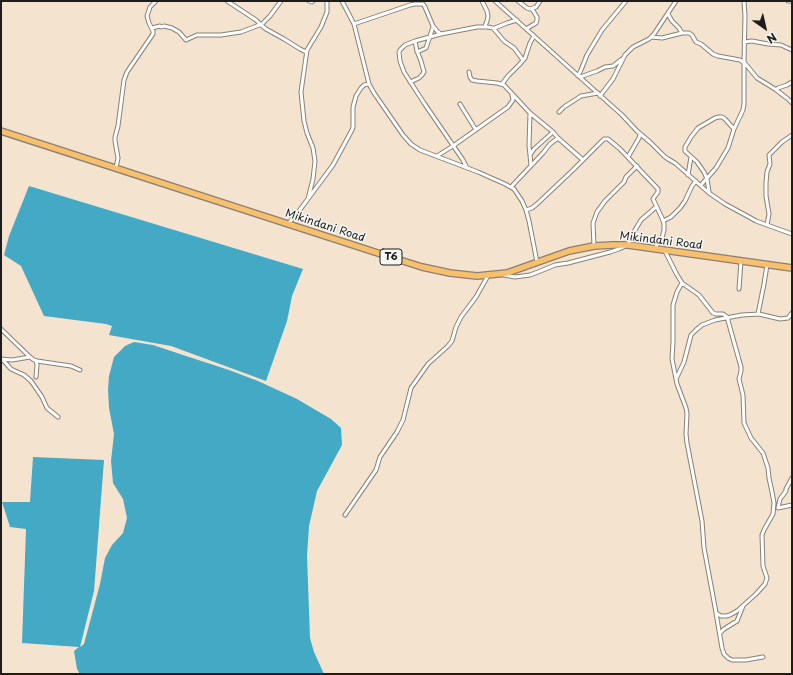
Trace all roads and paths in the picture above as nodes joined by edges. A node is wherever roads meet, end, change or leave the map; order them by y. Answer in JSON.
{"nodes":[{"id":1,"x":156,"y":1,"type":"edge"},
{"id":2,"x":227,"y":1,"type":"edge"},
{"id":3,"x":281,"y":1,"type":"edge"},
{"id":4,"x":309,"y":1,"type":"edge"},
{"id":5,"x":313,"y":1,"type":"edge"},
{"id":6,"x":327,"y":1,"type":"edge"},
{"id":7,"x":342,"y":1,"type":"edge"},
{"id":8,"x":482,"y":1,"type":"edge"},
{"id":9,"x":495,"y":1,"type":"edge"},
{"id":10,"x":518,"y":1,"type":"edge"},
{"id":11,"x":540,"y":1,"type":"edge"},
{"id":12,"x":626,"y":1,"type":"edge"},
{"id":13,"x":676,"y":1,"type":"edge"},
{"id":14,"x":744,"y":1,"type":"edge"},
{"id":15,"x":788,"y":1,"type":"edge"},
{"id":16,"x":792,"y":1,"type":"edge"},
{"id":17,"x":532,"y":8,"type":"junction"},
{"id":18,"x":668,"y":14,"type":"junction"},
{"id":19,"x":517,"y":20,"type":"junction"},
{"id":20,"x":354,"y":24,"type":"junction"},
{"id":21,"x":261,"y":25,"type":"junction"},
{"id":22,"x":485,"y":26,"type":"junction"},
{"id":23,"x":433,"y":27,"type":"junction"},
{"id":24,"x":152,"y":28,"type":"junction"},
{"id":25,"x":492,"y":28,"type":"junction"},
{"id":26,"x":526,"y":29,"type":"junction"},
{"id":27,"x":682,"y":33,"type":"junction"},
{"id":28,"x":441,"y":34,"type":"junction"},
{"id":29,"x":534,"y":36,"type":"junction"},
{"id":30,"x":430,"y":37,"type":"junction"},
{"id":31,"x":651,"y":37,"type":"junction"},
{"id":32,"x":415,"y":41,"type":"junction"},
{"id":33,"x":744,"y":42,"type":"junction"},
{"id":34,"x":792,"y":50,"type":"edge"},
{"id":35,"x":306,"y":52,"type":"junction"},
{"id":36,"x":418,"y":52,"type":"junction"},
{"id":37,"x":624,"y":57,"type":"junction"},
{"id":38,"x":523,"y":60,"type":"junction"},
{"id":39,"x":744,"y":62,"type":"junction"},
{"id":40,"x":469,"y":72,"type":"dead end"},
{"id":41,"x":579,"y":76,"type":"junction"},
{"id":42,"x":410,"y":82,"type":"junction"},
{"id":43,"x":792,"y":82,"type":"edge"},
{"id":44,"x":369,"y":84,"type":"junction"},
{"id":45,"x":502,"y":84,"type":"junction"},
{"id":46,"x":776,"y":90,"type":"junction"},
{"id":47,"x":512,"y":93,"type":"junction"},
{"id":48,"x":599,"y":94,"type":"junction"},
{"id":49,"x":792,"y":103,"type":"edge"},
{"id":50,"x":460,"y":104,"type":"dead end"},
{"id":51,"x":559,"y":112,"type":"dead end"},
{"id":52,"x":530,"y":113,"type":"junction"},
{"id":53,"x":734,"y":129,"type":"junction"},
{"id":54,"x":476,"y":130,"type":"junction"},
{"id":55,"x":1,"y":131,"type":"edge"},
{"id":56,"x":553,"y":132,"type":"junction"},
{"id":57,"x":640,"y":134,"type":"junction"},
{"id":58,"x":792,"y":135,"type":"edge"},
{"id":59,"x":558,"y":138,"type":"junction"},
{"id":60,"x":453,"y":146,"type":"junction"},
{"id":61,"x":530,"y":155,"type":"junction"},
{"id":62,"x":437,"y":156,"type":"junction"},
{"id":63,"x":628,"y":157,"type":"junction"},
{"id":64,"x":691,"y":157,"type":"junction"},
{"id":65,"x":583,"y":160,"type":"junction"},
{"id":66,"x":532,"y":165,"type":"junction"},
{"id":67,"x":637,"y":166,"type":"junction"},
{"id":68,"x":116,"y":168,"type":"junction"},
{"id":69,"x":467,"y":168,"type":"junction"},
{"id":70,"x":688,"y":175,"type":"junction"},
{"id":71,"x":707,"y":179,"type":"junction"},
{"id":72,"x":696,"y":181,"type":"junction"},
{"id":73,"x":701,"y":185,"type":"junction"},
{"id":74,"x":511,"y":187,"type":"junction"},
{"id":75,"x":709,"y":193,"type":"junction"},
{"id":76,"x":308,"y":199,"type":"junction"},
{"id":77,"x":656,"y":207,"type":"junction"},
{"id":78,"x":526,"y":210,"type":"junction"},
{"id":79,"x":663,"y":222,"type":"junction"},
{"id":80,"x":288,"y":224,"type":"junction"},
{"id":81,"x":767,"y":225,"type":"junction"},
{"id":82,"x":792,"y":234,"type":"edge"},
{"id":83,"x":628,"y":245,"type":"junction"},
{"id":84,"x":594,"y":246,"type":"junction"},
{"id":85,"x":654,"y":249,"type":"junction"},
{"id":86,"x":665,"y":251,"type":"junction"},
{"id":87,"x":741,"y":261,"type":"junction"},
{"id":88,"x":537,"y":262,"type":"junction"},
{"id":89,"x":767,"y":265,"type":"junction"},
{"id":90,"x":792,"y":268,"type":"edge"},
{"id":91,"x":489,"y":274,"type":"junction"},
{"id":92,"x":500,"y":274,"type":"junction"},
{"id":93,"x":682,"y":283,"type":"junction"},
{"id":94,"x":739,"y":289,"type":"dead end"},
{"id":95,"x":792,"y":313,"type":"edge"},
{"id":96,"x":758,"y":314,"type":"junction"},
{"id":97,"x":727,"y":318,"type":"junction"},
{"id":98,"x":1,"y":329,"type":"edge"},
{"id":99,"x":30,"y":358,"type":"junction"},
{"id":100,"x":2,"y":359,"type":"edge"},
{"id":101,"x":36,"y":361,"type":"junction"},
{"id":102,"x":80,"y":370,"type":"dead end"},
{"id":103,"x":36,"y":377,"type":"dead end"},
{"id":104,"x":676,"y":379,"type":"junction"},
{"id":105,"x":58,"y":417,"type":"dead end"},
{"id":106,"x":792,"y":478,"type":"edge"},
{"id":107,"x":792,"y":505,"type":"edge"},
{"id":108,"x":778,"y":508,"type":"junction"},
{"id":109,"x":773,"y":509,"type":"junction"},
{"id":110,"x":345,"y":515,"type":"dead end"},
{"id":111,"x":743,"y":605,"type":"junction"},
{"id":112,"x":716,"y":613,"type":"junction"},
{"id":113,"x":720,"y":633,"type":"junction"},
{"id":114,"x":763,"y":657,"type":"dead end"}],
"edges":[{"from":1,"to":24,"type":"street"},
{"from":2,"to":21,"type":"street"},
{"from":3,"to":21,"type":"street"},
{"from":4,"to":5,"type":"street"},
{"from":6,"to":35,"type":"street"},
{"from":7,"to":20,"type":"street"},
{"from":8,"to":22,"type":"street"},
{"from":9,"to":19,"type":"street"},
{"from":10,"to":17,"type":"street"},
{"from":11,"to":17,"type":"street"},
{"from":12,"to":41,"type":"street"},
{"from":13,"to":18,"type":"street"},
{"from":14,"to":33,"type":"street"},
{"from":15,"to":16,"type":"street"},
{"from":17,"to":26,"type":"street"},
{"from":18,"to":27,"type":"street"},
{"from":18,"to":31,"type":"street"},
{"from":19,"to":25,"type":"street"},
{"from":19,"to":26,"type":"street"},
{"from":20,"to":23,"type":"street"},
{"from":20,"to":44,"type":"street"},
{"from":21,"to":24,"type":"street"},
{"from":21,"to":35,"type":"street"},
{"from":22,"to":25,"type":"street"},
{"from":22,"to":28,"type":"street"},
{"from":23,"to":28,"type":"street"},
{"from":23,"to":30,"type":"street"},
{"from":24,"to":68,"type":"street"},
{"from":25,"to":38,"type":"street"},
{"from":26,"to":29,"type":"street"},
{"from":27,"to":31,"type":"street"},
{"from":27,"to":39,"type":"street"},
{"from":28,"to":30,"type":"street"},
{"from":29,"to":38,"type":"street"},
{"from":29,"to":41,"type":"street"},
{"from":30,"to":32,"type":"street"},
{"from":30,"to":36,"type":"street"},
{"from":31,"to":37,"type":"street"},
{"from":32,"to":36,"type":"street"},
{"from":32,"to":42,"type":"street"},
{"from":33,"to":34,"type":"street"},
{"from":33,"to":39,"type":"street"},
{"from":35,"to":76,"type":"street"},
{"from":36,"to":42,"type":"street"},
{"from":37,"to":41,"type":"street"},
{"from":37,"to":48,"type":"street"},
{"from":38,"to":45,"type":"street"},
{"from":39,"to":46,"type":"street"},
{"from":39,"to":53,"type":"street"},
{"from":40,"to":45,"type":"street"},
{"from":41,"to":48,"type":"street"},
{"from":42,"to":60,"type":"street"},
{"from":43,"to":46,"type":"street"},
{"from":44,"to":62,"type":"street"},
{"from":44,"to":76,"type":"street"},
{"from":45,"to":47,"type":"street"},
{"from":46,"to":49,"type":"street"},
{"from":47,"to":52,"type":"street"},
{"from":47,"to":54,"type":"street"},
{"from":48,"to":51,"type":"street"},
{"from":48,"to":57,"type":"street"},
{"from":50,"to":54,"type":"street"},
{"from":52,"to":56,"type":"street"},
{"from":52,"to":61,"type":"street"},
{"from":53,"to":64,"type":"street"},
{"from":53,"to":71,"type":"street"},
{"from":54,"to":60,"type":"street"},
{"from":55,"to":68,"type":"highway","name":"Mikindani Road","number":"T6"},
{"from":56,"to":59,"type":"street"},
{"from":56,"to":61,"type":"street"},
{"from":57,"to":63,"type":"street"},
{"from":57,"to":70,"type":"street"},
{"from":58,"to":81,"type":"street"},
{"from":59,"to":65,"type":"street"},
{"from":59,"to":66,"type":"street"},
{"from":60,"to":62,"type":"street"},
{"from":60,"to":69,"type":"street"},
{"from":61,"to":66,"type":"street"},
{"from":62,"to":69,"type":"street"},
{"from":63,"to":65,"type":"street"},
{"from":63,"to":67,"type":"street"},
{"from":64,"to":70,"type":"street"},
{"from":64,"to":71,"type":"street"},
{"from":65,"to":78,"type":"street"},
{"from":66,"to":74,"type":"street"},
{"from":67,"to":77,"type":"street"},
{"from":67,"to":84,"type":"street"},
{"from":68,"to":80,"type":"highway","name":"Mikindani Road","number":"T6"},
{"from":69,"to":74,"type":"street"},
{"from":70,"to":72,"type":"street"},
{"from":71,"to":73,"type":"street"},
{"from":71,"to":75,"type":"street"},
{"from":72,"to":73,"type":"street"},
{"from":72,"to":79,"type":"street"},
{"from":73,"to":75,"type":"street"},
{"from":74,"to":78,"type":"street"},
{"from":75,"to":81,"type":"street"},
{"from":76,"to":80,"type":"street"},
{"from":77,"to":79,"type":"street"},
{"from":77,"to":83,"type":"street"},
{"from":78,"to":88,"type":"street"},
{"from":79,"to":85,"type":"street"},
{"from":80,"to":91,"type":"highway","name":"Mikindani Road","number":"T6"},
{"from":81,"to":82,"type":"street"},
{"from":83,"to":84,"type":"highway","name":"Mikindani Road","number":"T6"},
{"from":83,"to":85,"type":"highway","name":"Mikindani Road","number":"T6"},
{"from":83,"to":92,"type":"street"},
{"from":84,"to":88,"type":"highway","name":"Mikindani Road","number":"T6"},
{"from":85,"to":86,"type":"highway","name":"Mikindani Road","number":"T6"},
{"from":86,"to":87,"type":"highway","name":"Mikindani Road","number":"T6"},
{"from":86,"to":93,"type":"street"},
{"from":87,"to":89,"type":"highway","name":"Mikindani Road","number":"T6"},
{"from":87,"to":94,"type":"street"},
{"from":88,"to":92,"type":"highway","name":"Mikindani Road","number":"T6"},
{"from":89,"to":90,"type":"highway","name":"Mikindani Road","number":"T6"},
{"from":89,"to":96,"type":"street"},
{"from":91,"to":92,"type":"highway","name":"Mikindani Road","number":"T6"},
{"from":91,"to":110,"type":"street"},
{"from":93,"to":97,"type":"street"},
{"from":93,"to":104,"type":"street"},
{"from":95,"to":96,"type":"street"},
{"from":96,"to":97,"type":"street"},
{"from":97,"to":104,"type":"street"},
{"from":97,"to":109,"type":"street"},
{"from":98,"to":99,"type":"street"},
{"from":99,"to":100,"type":"street"},
{"from":99,"to":101,"type":"street"},
{"from":100,"to":105,"type":"street"},
{"from":101,"to":102,"type":"street"},
{"from":101,"to":103,"type":"street"},
{"from":104,"to":112,"type":"street"},
{"from":106,"to":108,"type":"street"},
{"from":107,"to":108,"type":"street"},
{"from":108,"to":109,"type":"street"},
{"from":109,"to":111,"type":"street"},
{"from":111,"to":112,"type":"street"},
{"from":111,"to":113,"type":"street"},
{"from":112,"to":113,"type":"street"},
{"from":113,"to":114,"type":"street"}]}
